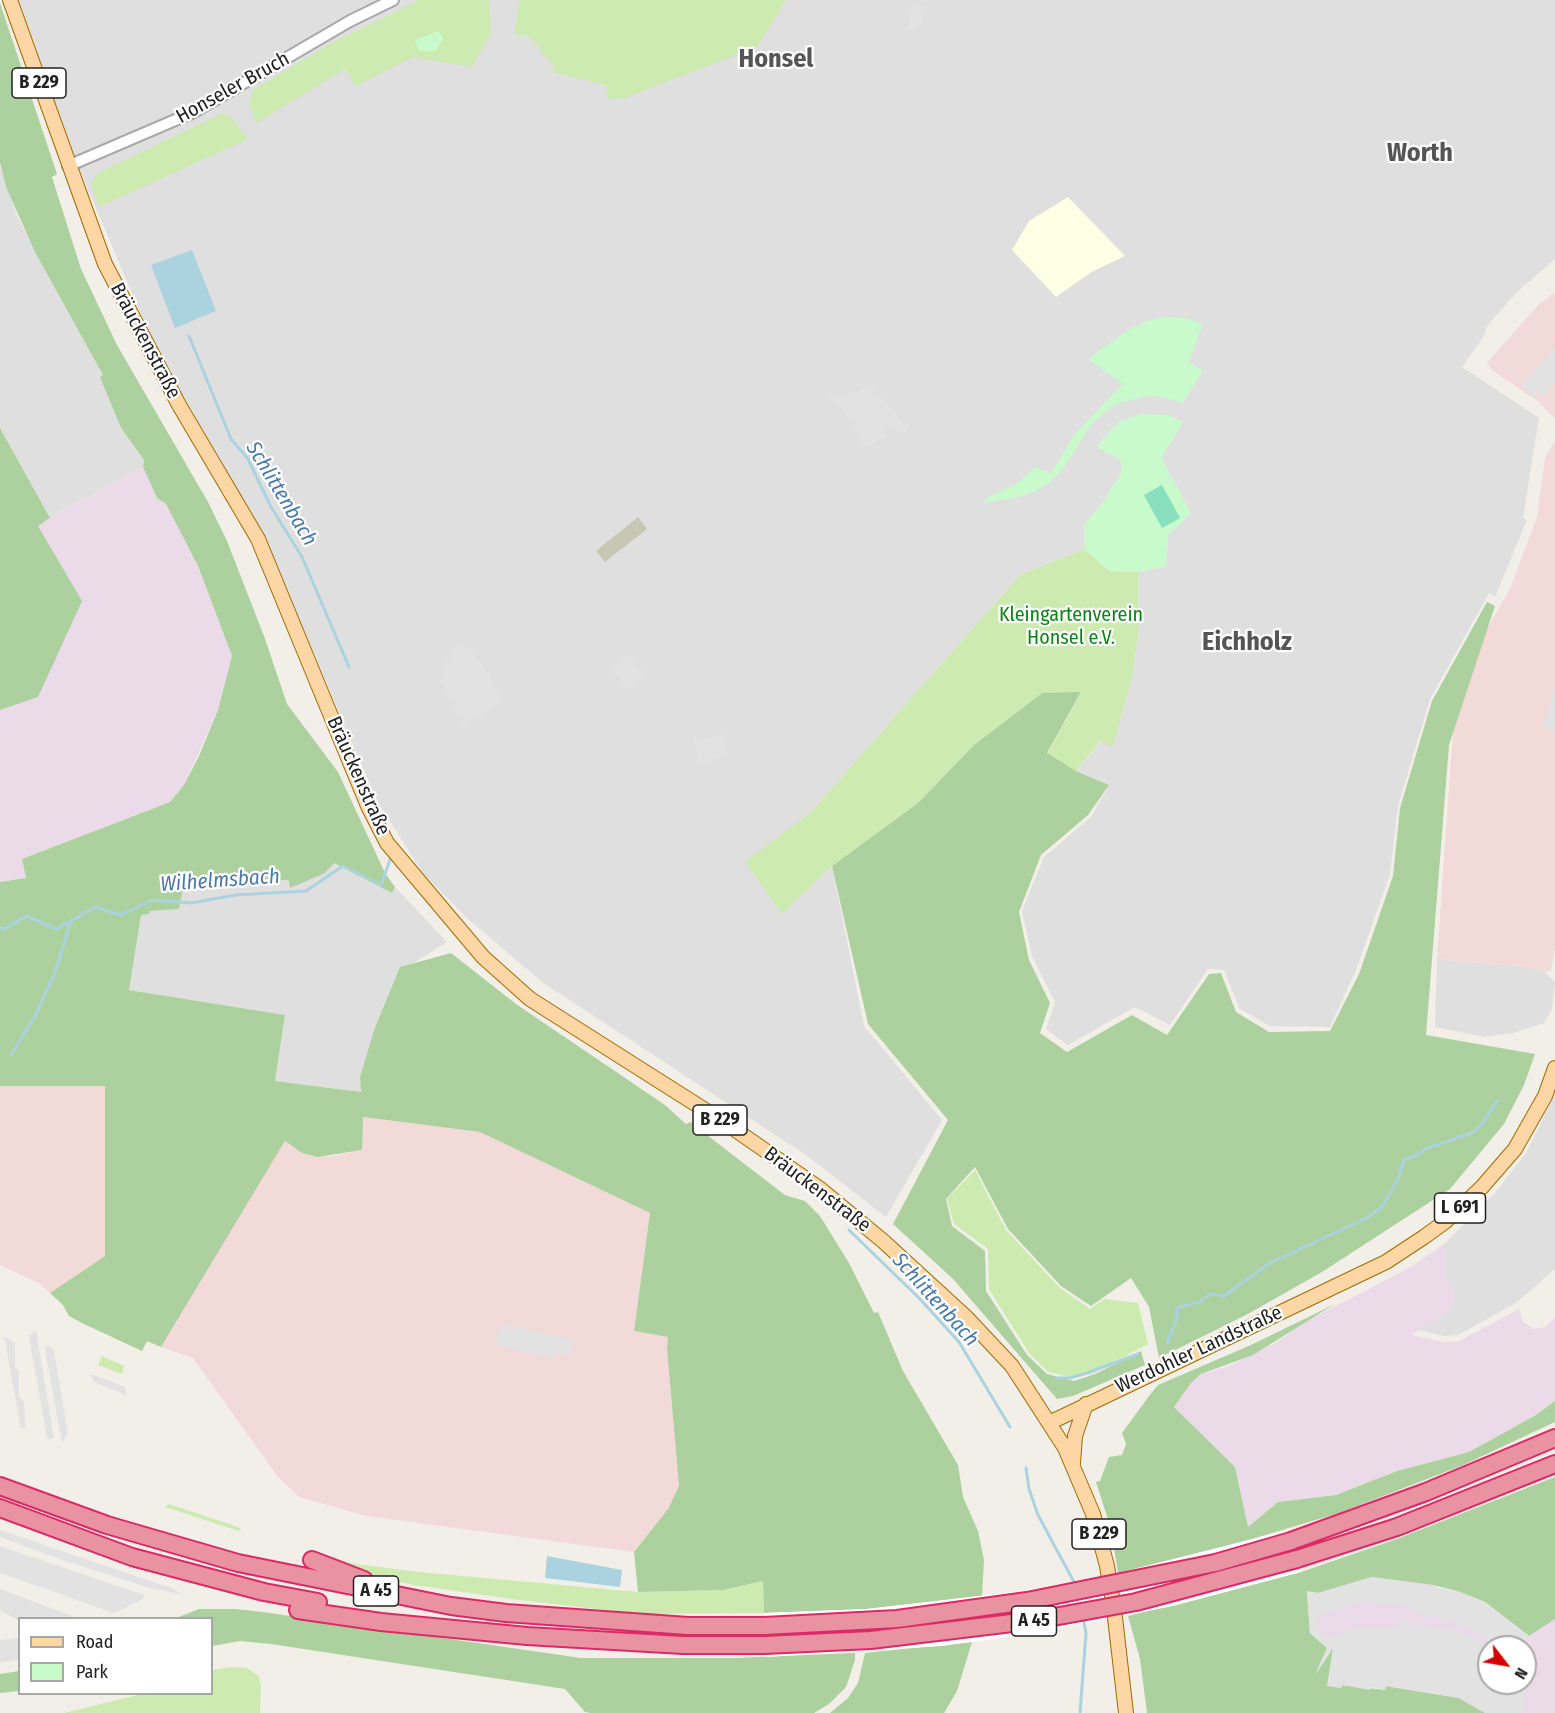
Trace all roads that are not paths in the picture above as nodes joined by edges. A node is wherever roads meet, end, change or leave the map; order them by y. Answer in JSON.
{"nodes":[{"id":1,"x":9,"y":0,"type":"edge"},
{"id":2,"x":393,"y":0,"type":"edge"},
{"id":3,"x":68,"y":166,"type":"junction"},
{"id":4,"x":1555,"y":1068,"type":"edge"},
{"id":5,"x":1086,"y":1404,"type":"junction"},
{"id":6,"x":1049,"y":1423,"type":"junction"},
{"id":7,"x":1555,"y":1438,"type":"edge"},
{"id":8,"x":1073,"y":1463,"type":"junction"},
{"id":9,"x":1555,"y":1464,"type":"edge"},
{"id":10,"x":0,"y":1486,"type":"edge"},
{"id":11,"x":0,"y":1508,"type":"edge"},
{"id":12,"x":312,"y":1560,"type":"dead end"},
{"id":13,"x":451,"y":1606,"type":"junction"},
{"id":14,"x":298,"y":1610,"type":"dead end"},
{"id":15,"x":449,"y":1628,"type":"junction"},
{"id":16,"x":1126,"y":1713,"type":"edge"}],
"edges":[{"from":1,"to":3,"type":"main road","name":"Bräuckenstraße","number":"B 229"},
{"from":2,"to":3,"type":"street","name":"Honseler Bruch"},
{"from":3,"to":6,"type":"main road","name":"Bräuckenstraße","number":"B 229"},
{"from":4,"to":5,"type":"main road","name":"Werdohler Landstraße","number":"L 691"},
{"from":5,"to":6,"type":"main road","name":"Werdohler Landstraße","number":"L 691"},
{"from":5,"to":8,"type":"main road","number":"B 229"},
{"from":6,"to":8,"type":"main road","number":"B 229"},
{"from":7,"to":13,"type":"highway","number":"A 45","bridge":true},
{"from":8,"to":16,"type":"main road","number":"B 229"},
{"from":9,"to":15,"type":"highway","number":"A 45","bridge":true},
{"from":10,"to":13,"type":"highway","number":"A 45"},
{"from":11,"to":15,"type":"highway","number":"A 45"},
{"from":12,"to":13,"type":"highway"},
{"from":14,"to":15,"type":"highway"}]}
